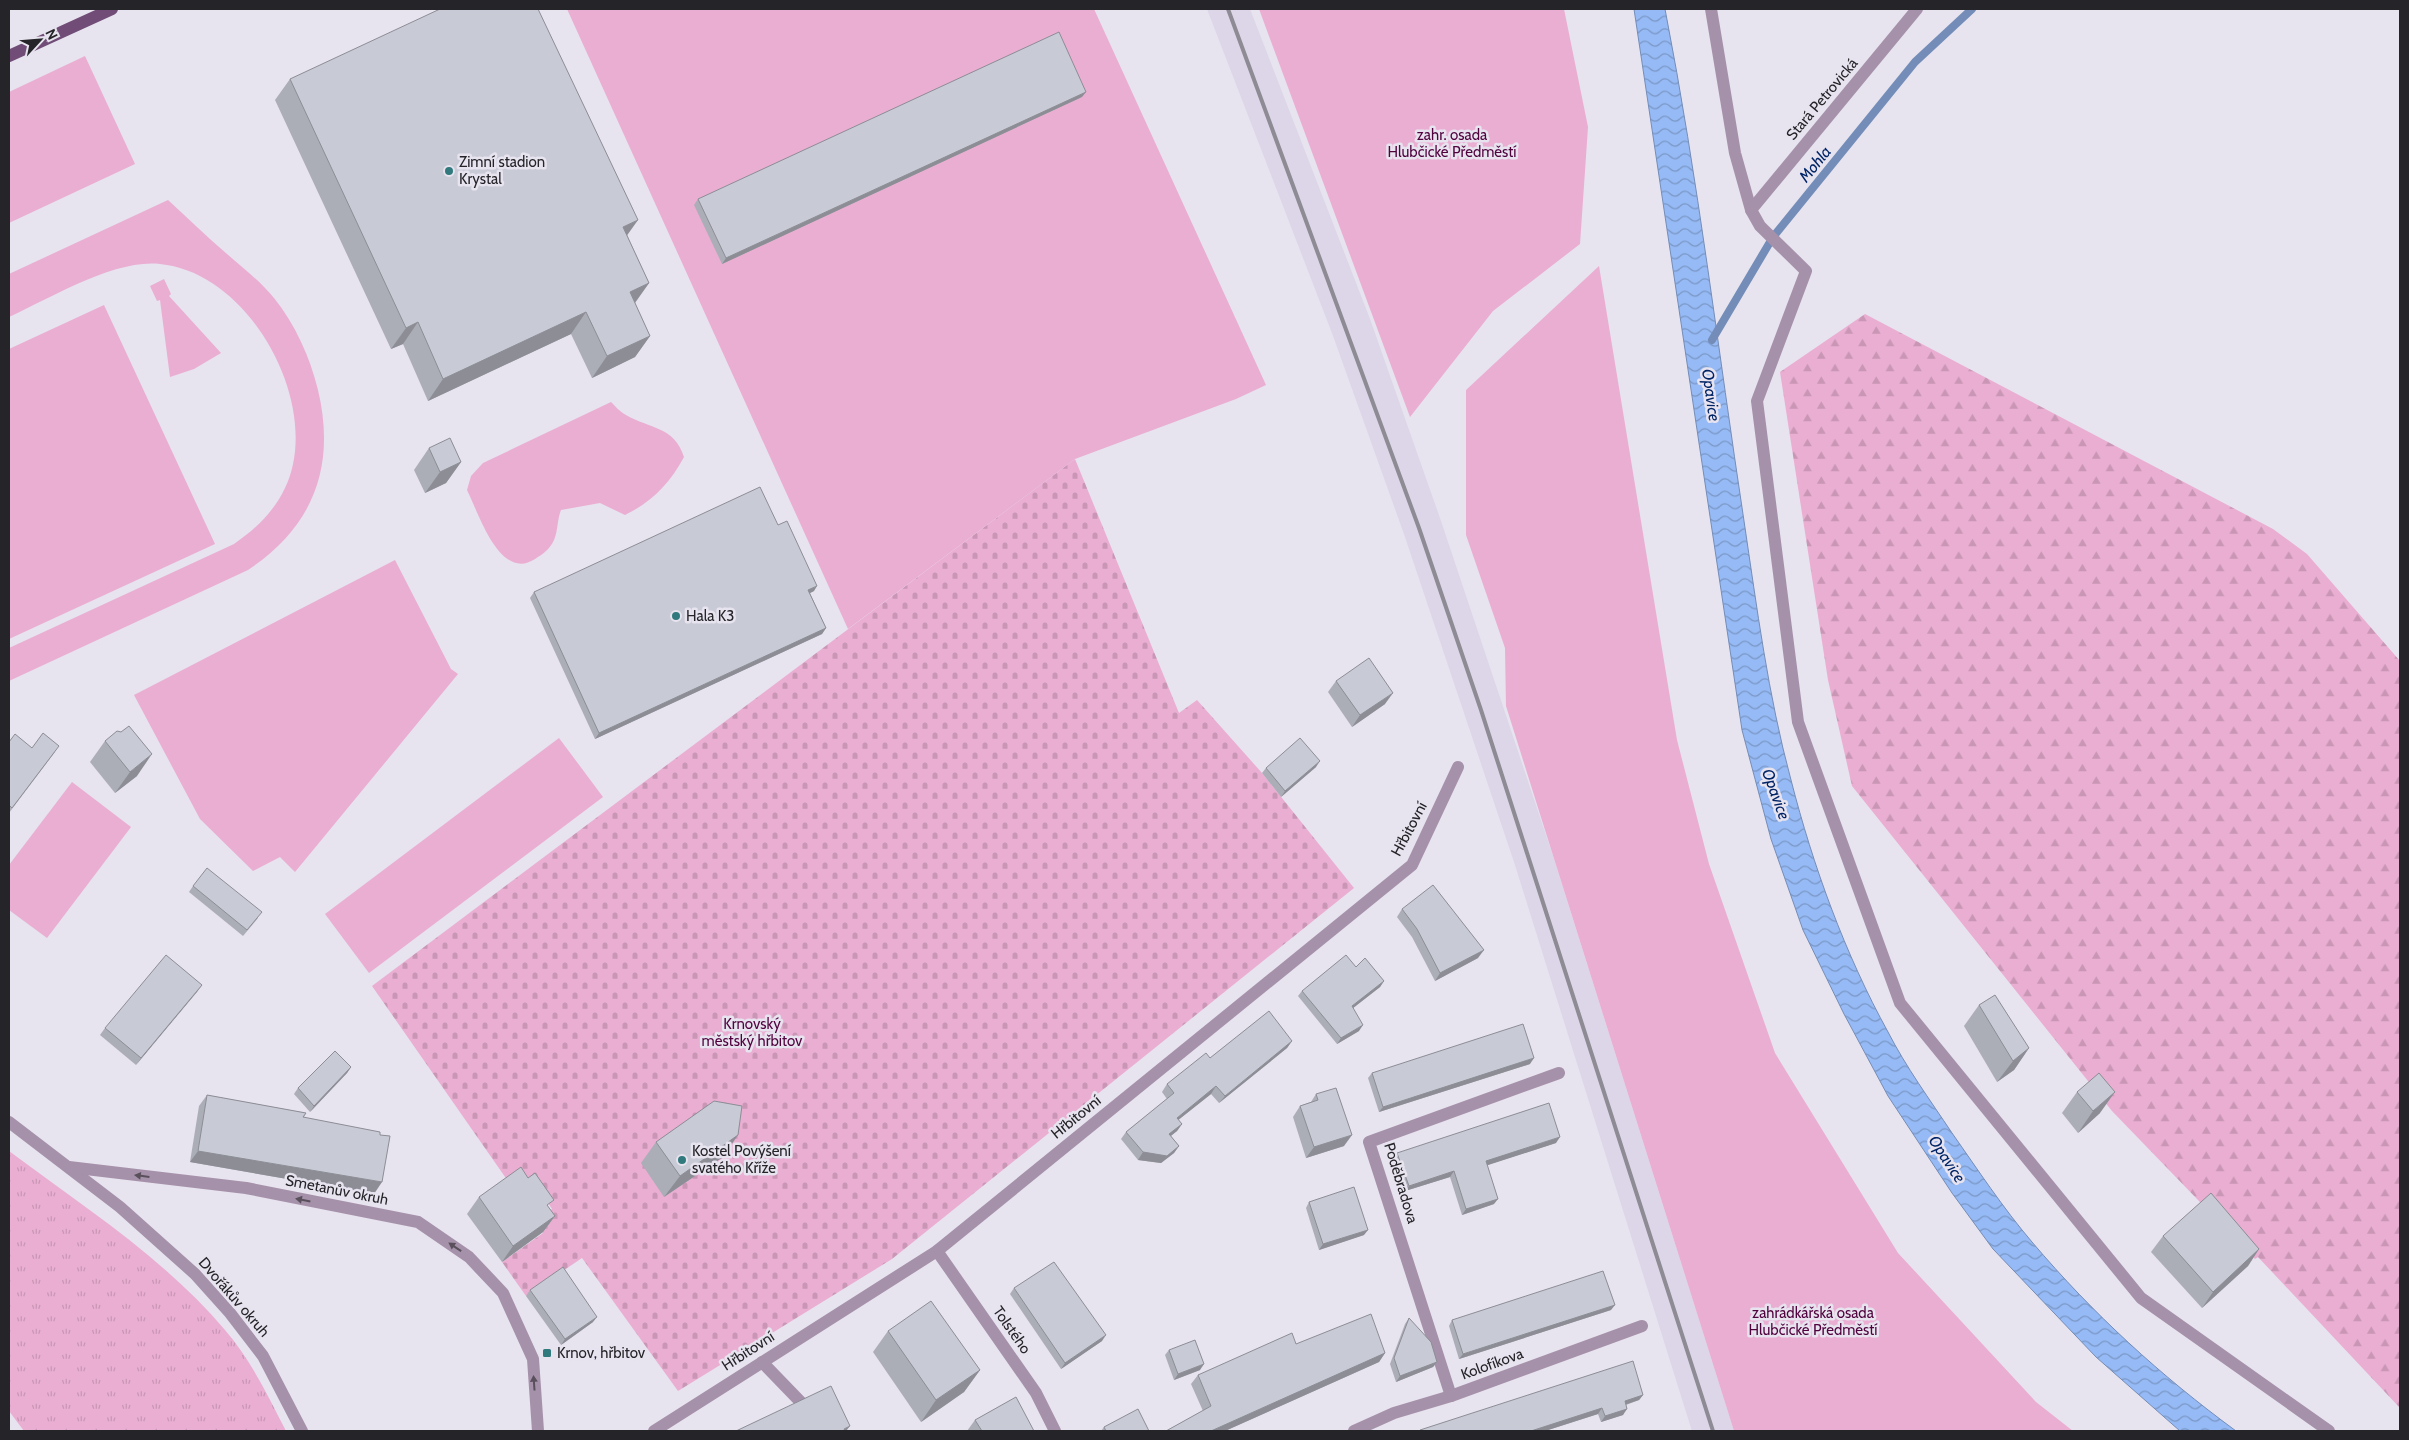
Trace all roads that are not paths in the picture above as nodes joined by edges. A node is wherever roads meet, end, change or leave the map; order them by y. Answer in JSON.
{"nodes":[{"id":1,"x":112,"y":9,"type":"edge"},
{"id":2,"x":1711,"y":9,"type":"edge"},
{"id":3,"x":1917,"y":9,"type":"edge"},
{"id":4,"x":9,"y":56,"type":"edge"},
{"id":5,"x":1751,"y":210,"type":"junction"},
{"id":6,"x":1458,"y":767,"type":"dead end"},
{"id":7,"x":1559,"y":1073,"type":"dead end"},
{"id":8,"x":9,"y":1122,"type":"edge"},
{"id":9,"x":69,"y":1167,"type":"junction"},
{"id":10,"x":937,"y":1251,"type":"junction"},
{"id":11,"x":1642,"y":1326,"type":"dead end"},
{"id":12,"x":762,"y":1362,"type":"junction"},
{"id":13,"x":1452,"y":1396,"type":"junction"},
{"id":14,"x":302,"y":1431,"type":"edge"},
{"id":15,"x":538,"y":1431,"type":"edge"},
{"id":16,"x":654,"y":1431,"type":"edge"},
{"id":17,"x":824,"y":1431,"type":"edge"},
{"id":18,"x":1056,"y":1431,"type":"edge"},
{"id":19,"x":1354,"y":1431,"type":"edge"},
{"id":20,"x":2329,"y":1431,"type":"edge"}],
"edges":[{"from":1,"to":4,"type":"main road"},
{"from":2,"to":5,"type":"street"},
{"from":3,"to":5,"type":"street","name":"Stará Petrovická"},
{"from":5,"to":20,"type":"street"},
{"from":6,"to":10,"type":"street","name":"Hřbitovní"},
{"from":7,"to":13,"type":"street","name":"Poděbradova"},
{"from":8,"to":9,"type":"street"},
{"from":9,"to":14,"type":"street","name":"Dvořákův okruh"},
{"from":15,"to":9,"type":"street","name":"Smetanův okruh","one_way":true},
{"from":10,"to":12,"type":"street","name":"Hřbitovní"},
{"from":10,"to":18,"type":"street","name":"Tolstého"},
{"from":11,"to":13,"type":"street","name":"Kolofíkova"},
{"from":12,"to":16,"type":"street","name":"Hřbitovní"},
{"from":12,"to":17,"type":"street"},
{"from":13,"to":19,"type":"street","name":"Kolofíkova"}]}
